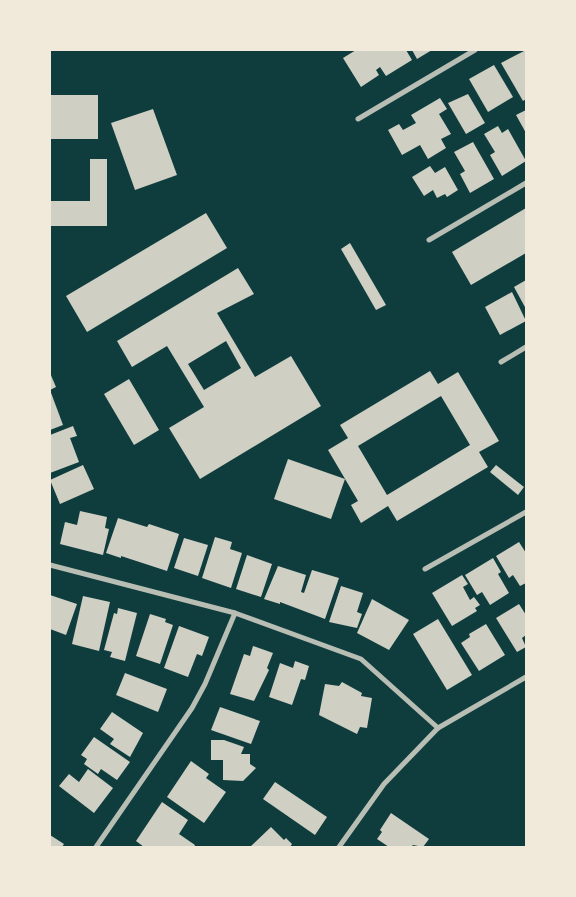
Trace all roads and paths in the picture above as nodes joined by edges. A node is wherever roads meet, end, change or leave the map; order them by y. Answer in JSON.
{"nodes":[{"id":1,"x":474,"y":50,"type":"edge"},
{"id":2,"x":358,"y":119,"type":"dead end"},
{"id":3,"x":526,"y":183,"type":"edge"},
{"id":4,"x":429,"y":240,"type":"dead end"},
{"id":5,"x":526,"y":347,"type":"edge"},
{"id":6,"x":501,"y":362,"type":"dead end"},
{"id":7,"x":526,"y":512,"type":"edge"},
{"id":8,"x":50,"y":565,"type":"edge"},
{"id":9,"x":425,"y":569,"type":"dead end"},
{"id":10,"x":235,"y":613,"type":"junction"},
{"id":11,"x":526,"y":677,"type":"edge"},
{"id":12,"x":438,"y":728,"type":"junction"},
{"id":13,"x":96,"y":847,"type":"edge"},
{"id":14,"x":339,"y":847,"type":"edge"}],
"edges":[{"from":1,"to":2,"type":"street"},
{"from":3,"to":4,"type":"street"},
{"from":5,"to":6,"type":"street"},
{"from":7,"to":9,"type":"street"},
{"from":8,"to":10,"type":"street"},
{"from":10,"to":12,"type":"street"},
{"from":10,"to":13,"type":"street"},
{"from":11,"to":12,"type":"street"},
{"from":12,"to":14,"type":"street"}]}
